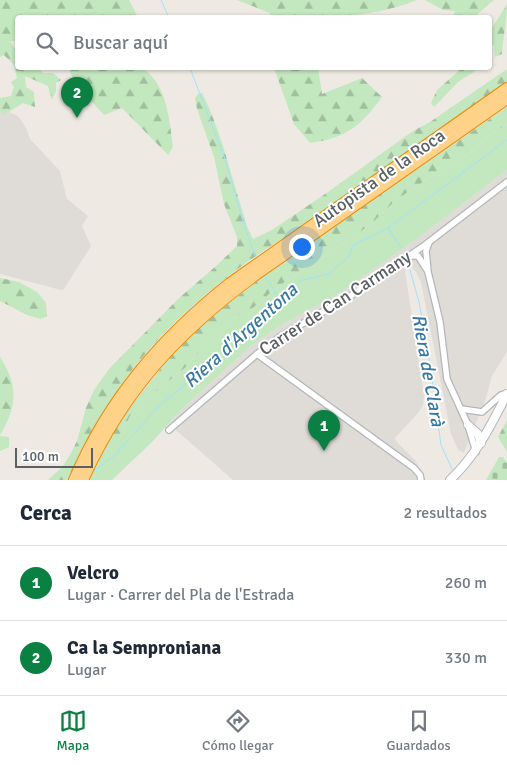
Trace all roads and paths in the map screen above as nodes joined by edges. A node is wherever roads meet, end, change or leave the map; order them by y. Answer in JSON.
{"nodes":[{"id":1,"x":507,"y":88,"type":"edge"},
{"id":2,"x":507,"y":99,"type":"edge"},
{"id":3,"x":507,"y":182,"type":"edge"},
{"id":4,"x":430,"y":240,"type":"junction"},
{"id":5,"x":407,"y":256,"type":"junction"},
{"id":6,"x":428,"y":272,"type":"junction"},
{"id":7,"x":257,"y":354,"type":"junction"},
{"id":8,"x":507,"y":394,"type":"edge"},
{"id":9,"x":461,"y":409,"type":"junction"},
{"id":10,"x":468,"y":425,"type":"junction"},
{"id":11,"x":169,"y":430,"type":"dead end"},
{"id":12,"x":481,"y":443,"type":"junction"},
{"id":13,"x":476,"y":452,"type":"junction"},
{"id":14,"x":74,"y":480,"type":"edge"},
{"id":15,"x":83,"y":480,"type":"edge"},
{"id":16,"x":421,"y":480,"type":"edge"},
{"id":17,"x":450,"y":480,"type":"edge"}],
"edges":[{"from":1,"to":14,"type":"highway","name":"Autopista de la Roca"},
{"from":2,"to":15,"type":"highway","name":"Autopista de la Roca"},
{"from":3,"to":4,"type":"street","name":"Carrer de Can Carmany"},
{"from":4,"to":5,"type":"street","name":"Carrer de Can Carmany"},
{"from":4,"to":6,"type":"street"},
{"from":5,"to":6,"type":"street"},
{"from":5,"to":7,"type":"street","name":"Carrer de Can Carmany"},
{"from":6,"to":9,"type":"street"},
{"from":7,"to":11,"type":"street","name":"Carrer de Can Carmany"},
{"from":7,"to":16,"type":"street"},
{"from":8,"to":9,"type":"street"},
{"from":8,"to":12,"type":"street"},
{"from":9,"to":10,"type":"street"},
{"from":10,"to":12,"type":"street"},
{"from":10,"to":13,"type":"street"},
{"from":12,"to":13,"type":"street"},
{"from":13,"to":17,"type":"street"}]}
